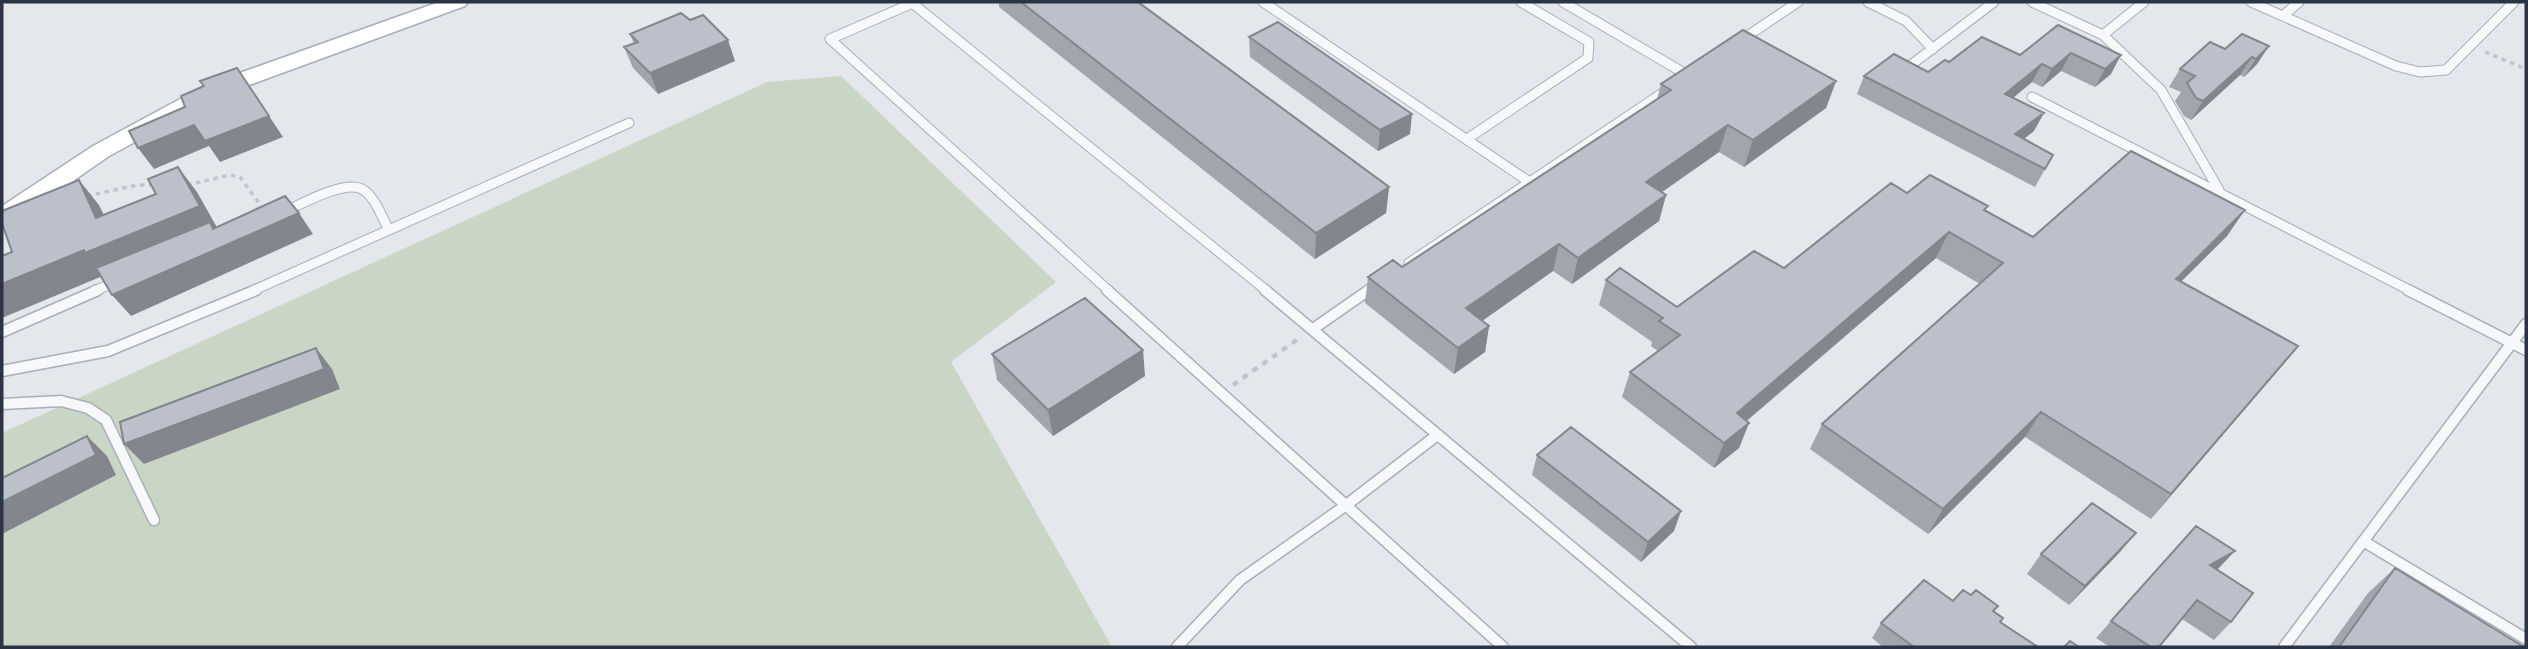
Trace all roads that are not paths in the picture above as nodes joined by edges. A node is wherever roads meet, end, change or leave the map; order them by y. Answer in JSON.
{"nodes":[{"id":1,"x":458,"y":2,"type":"edge"},
{"id":2,"x":913,"y":2,"type":"edge"},
{"id":3,"x":1263,"y":2,"type":"edge"},
{"id":4,"x":1521,"y":2,"type":"edge"},
{"id":5,"x":1563,"y":2,"type":"edge"},
{"id":6,"x":1797,"y":2,"type":"edge"},
{"id":7,"x":1868,"y":2,"type":"edge"},
{"id":8,"x":1994,"y":2,"type":"edge"},
{"id":9,"x":2032,"y":2,"type":"edge"},
{"id":10,"x":2144,"y":2,"type":"edge"},
{"id":11,"x":2251,"y":2,"type":"edge"},
{"id":12,"x":2299,"y":2,"type":"edge"},
{"id":13,"x":2514,"y":2,"type":"edge"},
{"id":14,"x":2284,"y":15,"type":"junction"},
{"id":15,"x":2103,"y":35,"type":"junction"},
{"id":16,"x":1732,"y":46,"type":"edge"},
{"id":17,"x":1933,"y":49,"type":"junction"},
{"id":18,"x":1907,"y":68,"type":"edge"},
{"id":19,"x":1699,"y":69,"type":"edge"},
{"id":20,"x":1689,"y":76,"type":"junction"},
{"id":21,"x":2032,"y":97,"type":"dead end"},
{"id":22,"x":629,"y":123,"type":"dead end"},
{"id":23,"x":1467,"y":139,"type":"junction"},
{"id":24,"x":1528,"y":181,"type":"junction"},
{"id":25,"x":2220,"y":192,"type":"junction"},
{"id":26,"x":2,"y":218,"type":"edge"},
{"id":27,"x":270,"y":218,"type":"edge"},
{"id":28,"x":389,"y":230,"type":"junction"},
{"id":29,"x":1403,"y":267,"type":"edge"},
{"id":30,"x":132,"y":275,"type":"edge"},
{"id":31,"x":1381,"y":282,"type":"edge"},
{"id":32,"x":2526,"y":324,"type":"edge"},
{"id":33,"x":1313,"y":329,"type":"junction"},
{"id":34,"x":2,"y":332,"type":"edge"},
{"id":35,"x":2513,"y":343,"type":"junction"},
{"id":36,"x":2526,"y":350,"type":"edge"},
{"id":37,"x":2,"y":371,"type":"edge"},
{"id":38,"x":2,"y":404,"type":"edge"},
{"id":39,"x":1436,"y":436,"type":"junction"},
{"id":40,"x":1345,"y":506,"type":"junction"},
{"id":41,"x":154,"y":520,"type":"dead end"},
{"id":42,"x":2363,"y":541,"type":"junction"},
{"id":43,"x":2526,"y":639,"type":"edge"},
{"id":44,"x":1177,"y":647,"type":"edge"},
{"id":45,"x":1503,"y":647,"type":"edge"},
{"id":46,"x":1691,"y":647,"type":"edge"},
{"id":47,"x":2284,"y":647,"type":"edge"}],
"edges":[{"from":1,"to":26,"type":"street"},
{"from":2,"to":33,"type":"lane"},
{"from":2,"to":40,"type":"lane"},
{"from":3,"to":23,"type":"lane"},
{"from":4,"to":23,"type":"lane"},
{"from":5,"to":20,"type":"lane"},
{"from":6,"to":16,"type":"lane"},
{"from":7,"to":17,"type":"lane"},
{"from":8,"to":17,"type":"lane"},
{"from":9,"to":15,"type":"lane"},
{"from":10,"to":15,"type":"lane"},
{"from":11,"to":14,"type":"lane"},
{"from":12,"to":14,"type":"lane"},
{"from":13,"to":14,"type":"lane"},
{"from":15,"to":25,"type":"lane"},
{"from":17,"to":18,"type":"lane"},
{"from":19,"to":20,"type":"lane"},
{"from":20,"to":24,"type":"lane"},
{"from":21,"to":25,"type":"lane"},
{"from":22,"to":28,"type":"lane"},
{"from":23,"to":24,"type":"lane"},
{"from":24,"to":29,"type":"lane"},
{"from":25,"to":35,"type":"lane"},
{"from":27,"to":28,"type":"lane"},
{"from":28,"to":37,"type":"lane"},
{"from":30,"to":34,"type":"lane"},
{"from":31,"to":33,"type":"lane"},
{"from":32,"to":35,"type":"lane"},
{"from":33,"to":39,"type":"lane"},
{"from":35,"to":36,"type":"lane"},
{"from":35,"to":42,"type":"lane"},
{"from":38,"to":41,"type":"lane"},
{"from":39,"to":40,"type":"lane"},
{"from":39,"to":46,"type":"lane"},
{"from":40,"to":44,"type":"lane"},
{"from":40,"to":45,"type":"lane"},
{"from":42,"to":43,"type":"lane"},
{"from":42,"to":47,"type":"lane"}]}
